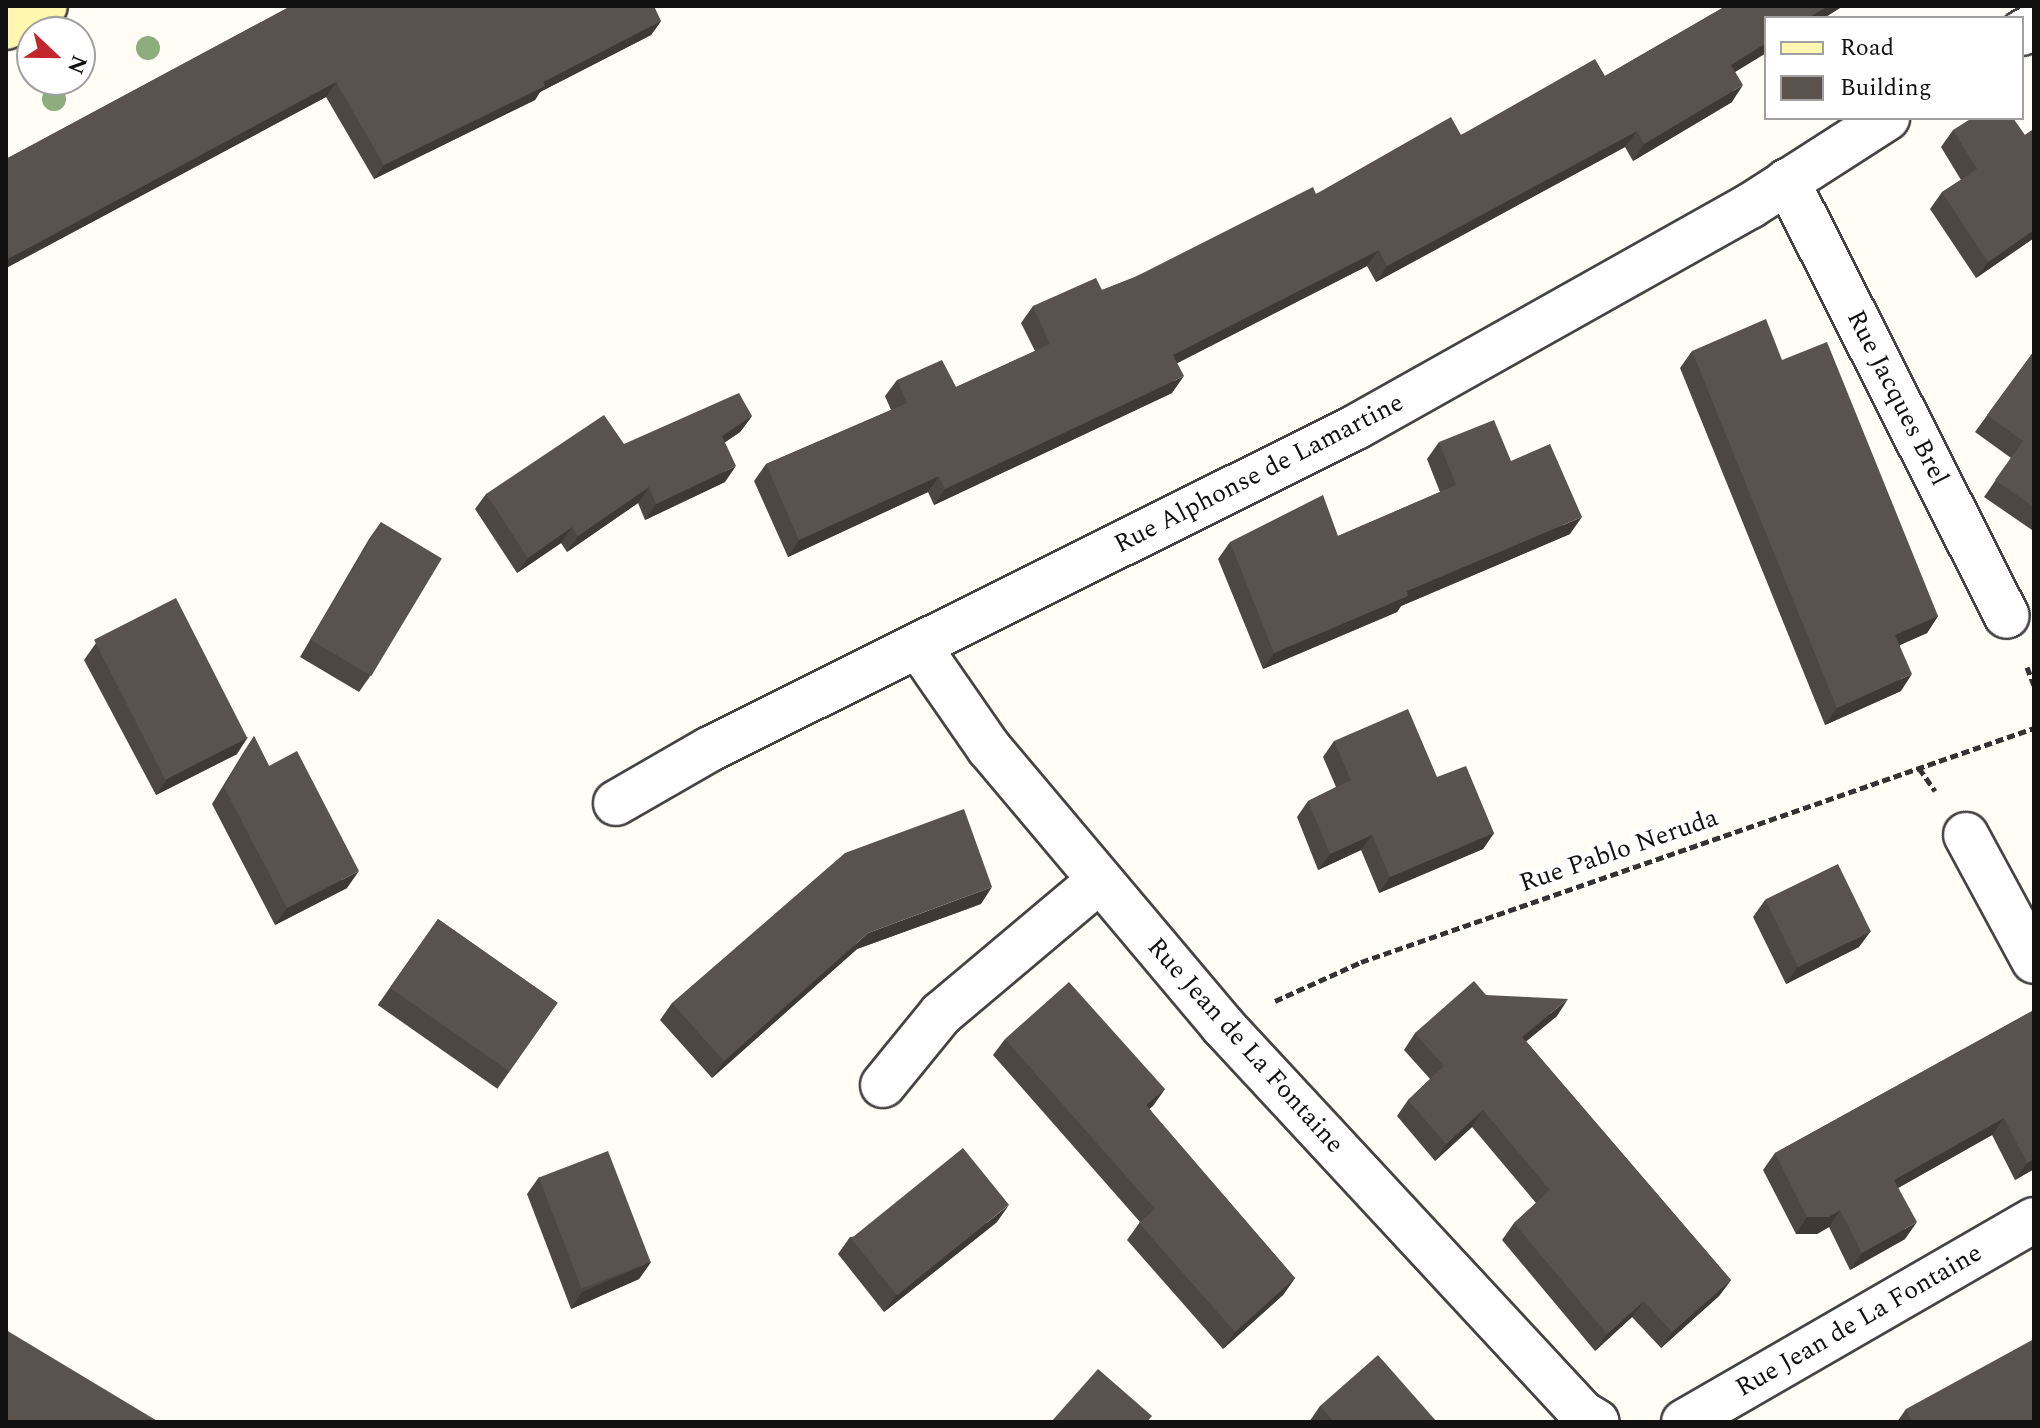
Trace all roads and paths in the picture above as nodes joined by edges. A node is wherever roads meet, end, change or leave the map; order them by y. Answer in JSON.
{"nodes":[{"id":1,"x":45,"y":6,"type":"edge"},
{"id":2,"x":6,"y":27,"type":"edge"},
{"id":3,"x":1884,"y":120,"type":"edge"},
{"id":4,"x":1787,"y":181,"type":"junction"},
{"id":5,"x":2007,"y":616,"type":"dead end"},
{"id":6,"x":919,"y":647,"type":"junction"},
{"id":7,"x":2034,"y":728,"type":"edge"},
{"id":8,"x":616,"y":803,"type":"dead end"},
{"id":9,"x":1966,"y":835,"type":"dead end"},
{"id":10,"x":1099,"y":881,"type":"junction"},
{"id":11,"x":2034,"y":961,"type":"edge"},
{"id":12,"x":1222,"y":1025,"type":"junction"},
{"id":13,"x":883,"y":1085,"type":"dead end"},
{"id":14,"x":2034,"y":1220,"type":"edge"},
{"id":15,"x":1597,"y":1422,"type":"edge"},
{"id":16,"x":1684,"y":1422,"type":"edge"}],
"edges":[{"from":1,"to":2,"type":"street"},
{"from":3,"to":4,"type":"street","name":"Rue Alphonse de Lamartine"},
{"from":4,"to":5,"type":"street","name":"Rue Jacques Brel"},
{"from":4,"to":6,"type":"street","name":"Rue Alphonse de Lamartine"},
{"from":6,"to":8,"type":"street","name":"Rue Alphonse de Lamartine"},
{"from":6,"to":10,"type":"street","name":"Rue Jean de La Fontaine"},
{"from":7,"to":12,"type":"path","name":"Rue Pablo Neruda"},
{"from":9,"to":11,"type":"street"},
{"from":10,"to":12,"type":"street","name":"Rue Jean de La Fontaine"},
{"from":10,"to":13,"type":"street"},
{"from":12,"to":15,"type":"street","name":"Rue Jean de La Fontaine"},
{"from":14,"to":16,"type":"street","name":"Rue Jean de La Fontaine"}]}
